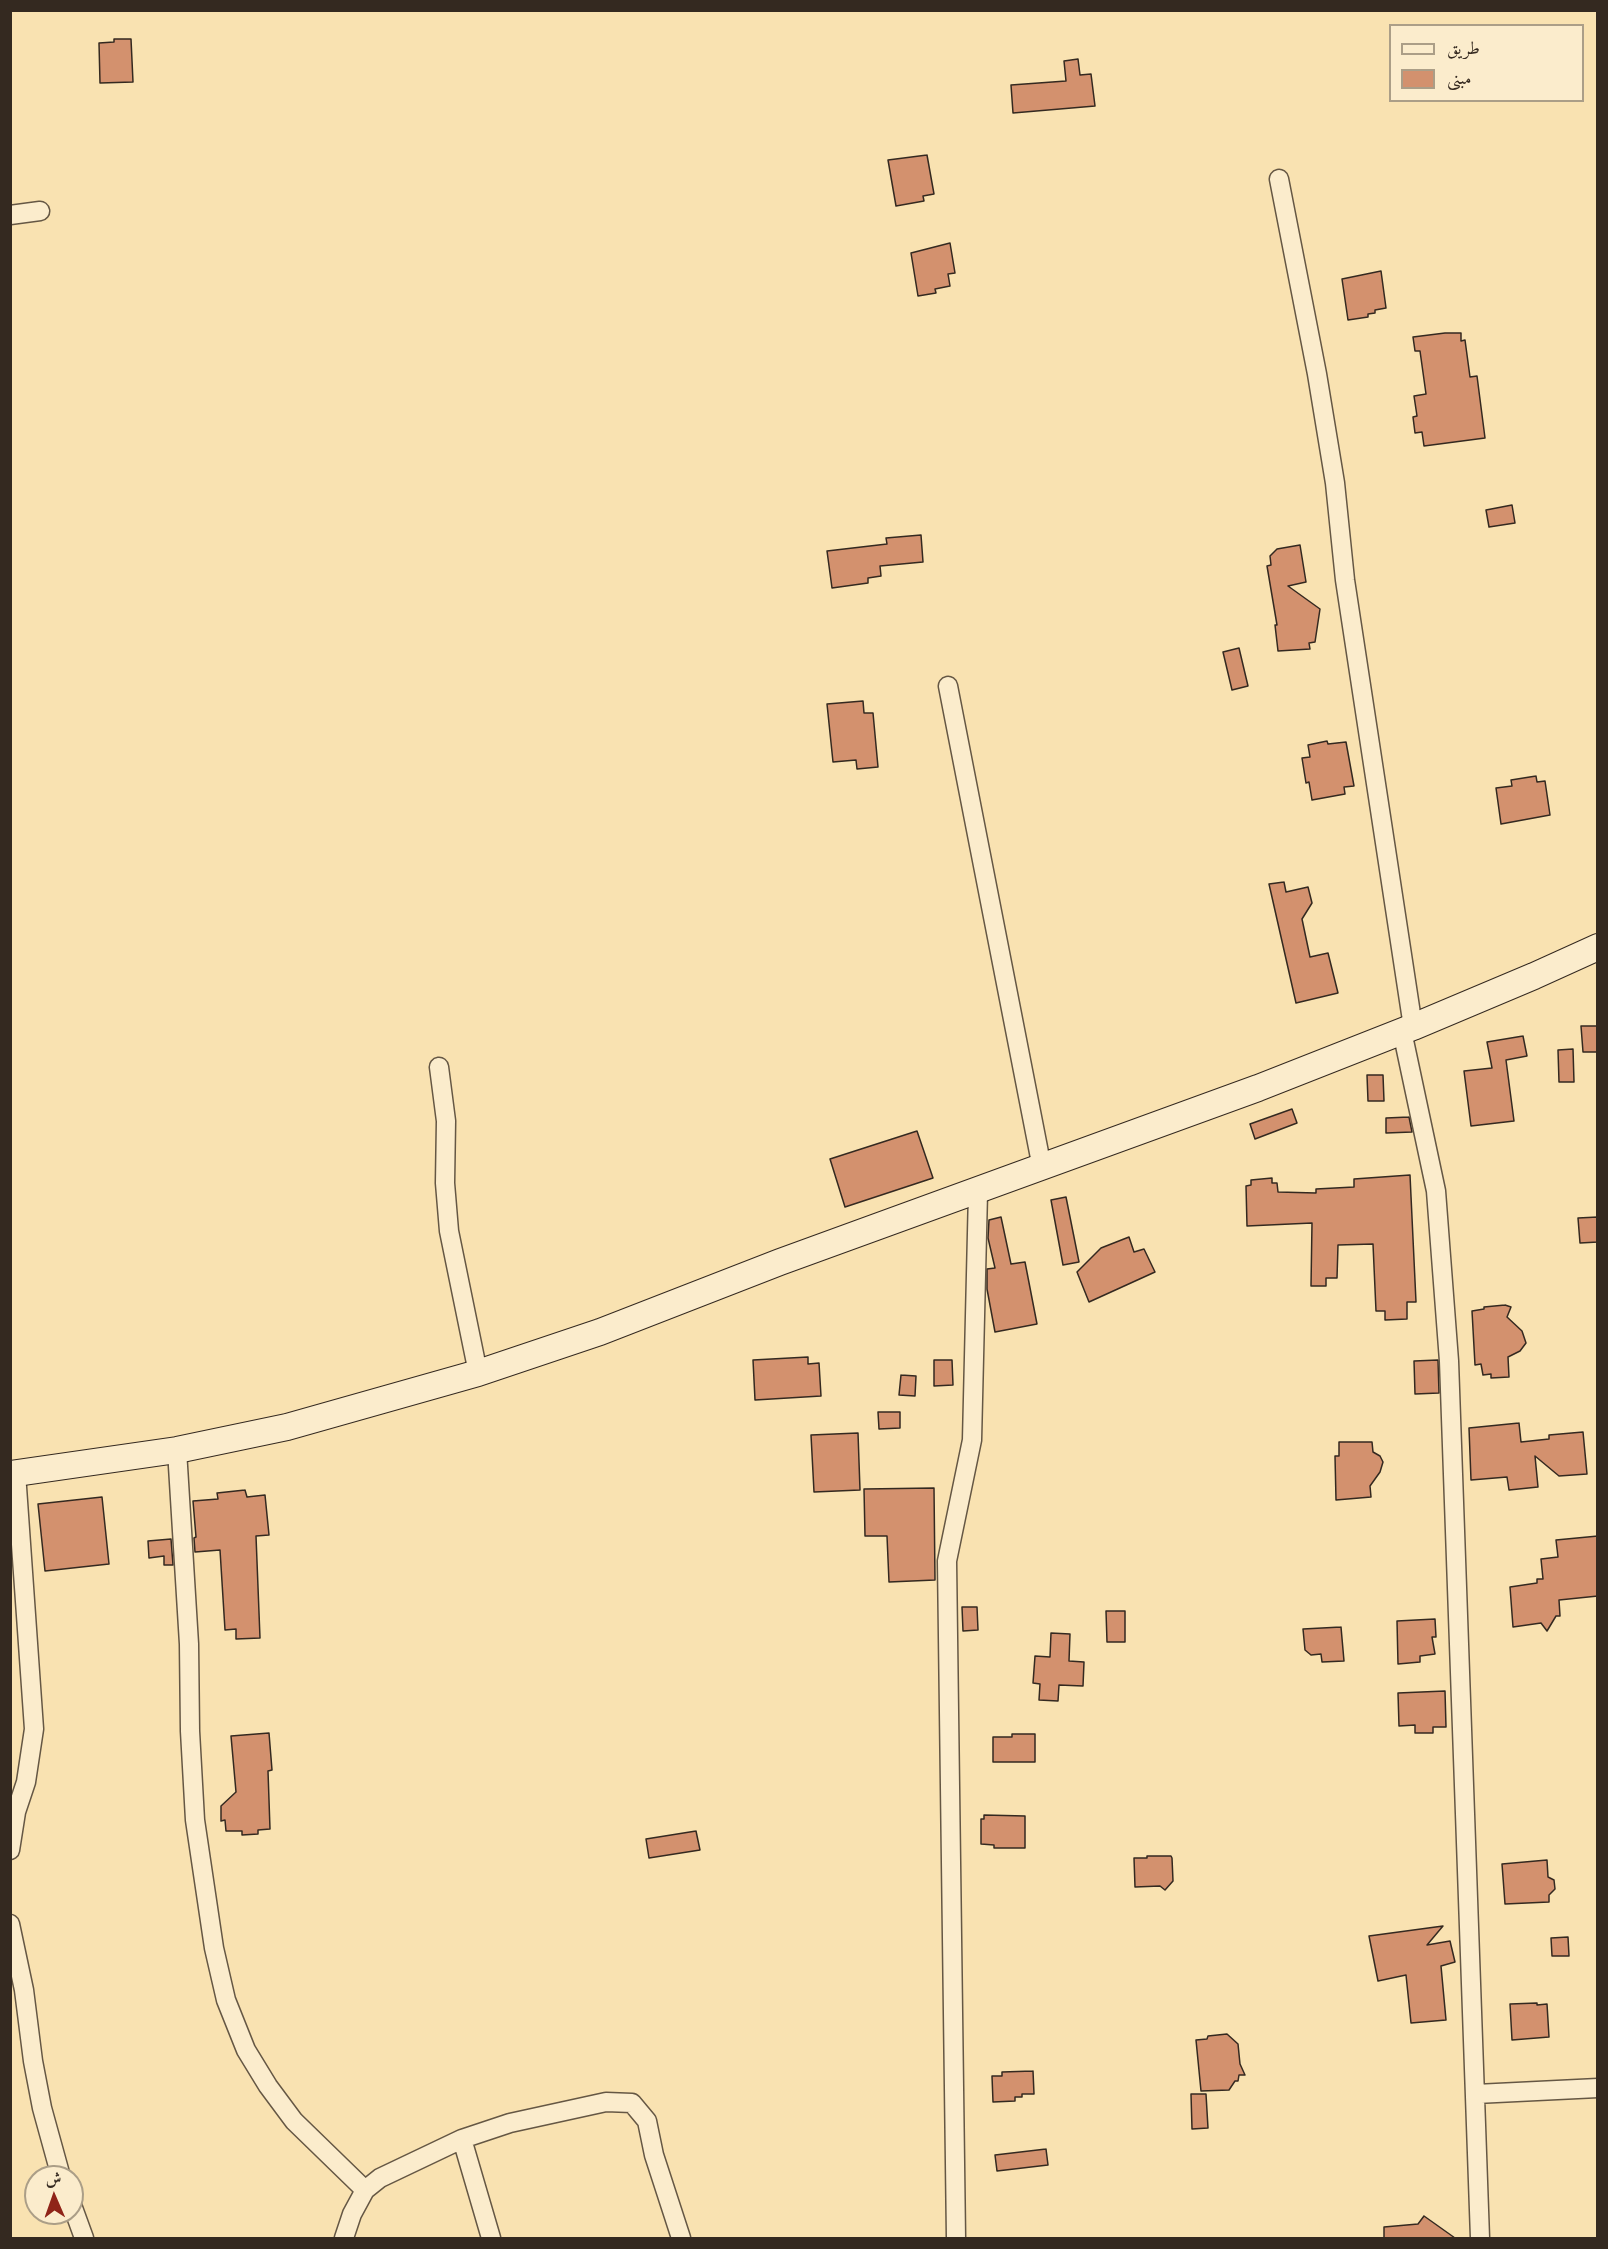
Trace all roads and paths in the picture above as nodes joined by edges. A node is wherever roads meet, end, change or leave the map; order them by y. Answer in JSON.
{"nodes":[{"id":1,"x":1279,"y":179,"type":"dead end"},
{"id":2,"x":40,"y":211,"type":"dead end"},
{"id":3,"x":10,"y":215,"type":"edge"},
{"id":4,"x":948,"y":686,"type":"dead end"},
{"id":5,"x":1598,"y":946,"type":"edge"},
{"id":6,"x":1408,"y":1029,"type":"junction"},
{"id":7,"x":439,"y":1067,"type":"dead end"},
{"id":8,"x":1042,"y":1168,"type":"junction"},
{"id":9,"x":978,"y":1192,"type":"junction"},
{"id":10,"x":478,"y":1373,"type":"junction"},
{"id":11,"x":177,"y":1450,"type":"junction"},
{"id":12,"x":13,"y":1473,"type":"edge"},
{"id":13,"x":10,"y":1850,"type":"edge"},
{"id":14,"x":10,"y":1924,"type":"edge"},
{"id":15,"x":1598,"y":2088,"type":"edge"},
{"id":16,"x":1476,"y":2094,"type":"junction"},
{"id":17,"x":462,"y":2139,"type":"junction"},
{"id":18,"x":58,"y":2165,"type":"edge"},
{"id":19,"x":365,"y":2190,"type":"junction"},
{"id":20,"x":344,"y":2238,"type":"edge"},
{"id":21,"x":491,"y":2238,"type":"edge"},
{"id":22,"x":681,"y":2238,"type":"edge"},
{"id":23,"x":957,"y":2238,"type":"edge"},
{"id":24,"x":1480,"y":2238,"type":"edge"}],
"edges":[{"from":1,"to":6,"type":"street"},
{"from":2,"to":3,"type":"street"},
{"from":4,"to":8,"type":"street"},
{"from":5,"to":6,"type":"street"},
{"from":6,"to":8,"type":"street"},
{"from":6,"to":16,"type":"street"},
{"from":7,"to":10,"type":"street"},
{"from":8,"to":9,"type":"street"},
{"from":9,"to":10,"type":"street"},
{"from":9,"to":23,"type":"street"},
{"from":10,"to":11,"type":"street"},
{"from":11,"to":12,"type":"street"},
{"from":11,"to":19,"type":"street"},
{"from":12,"to":13,"type":"street"},
{"from":14,"to":18,"type":"street"},
{"from":15,"to":16,"type":"street"},
{"from":16,"to":24,"type":"street"},
{"from":17,"to":19,"type":"street"},
{"from":17,"to":21,"type":"street"},
{"from":17,"to":22,"type":"street"},
{"from":19,"to":20,"type":"street"}]}
